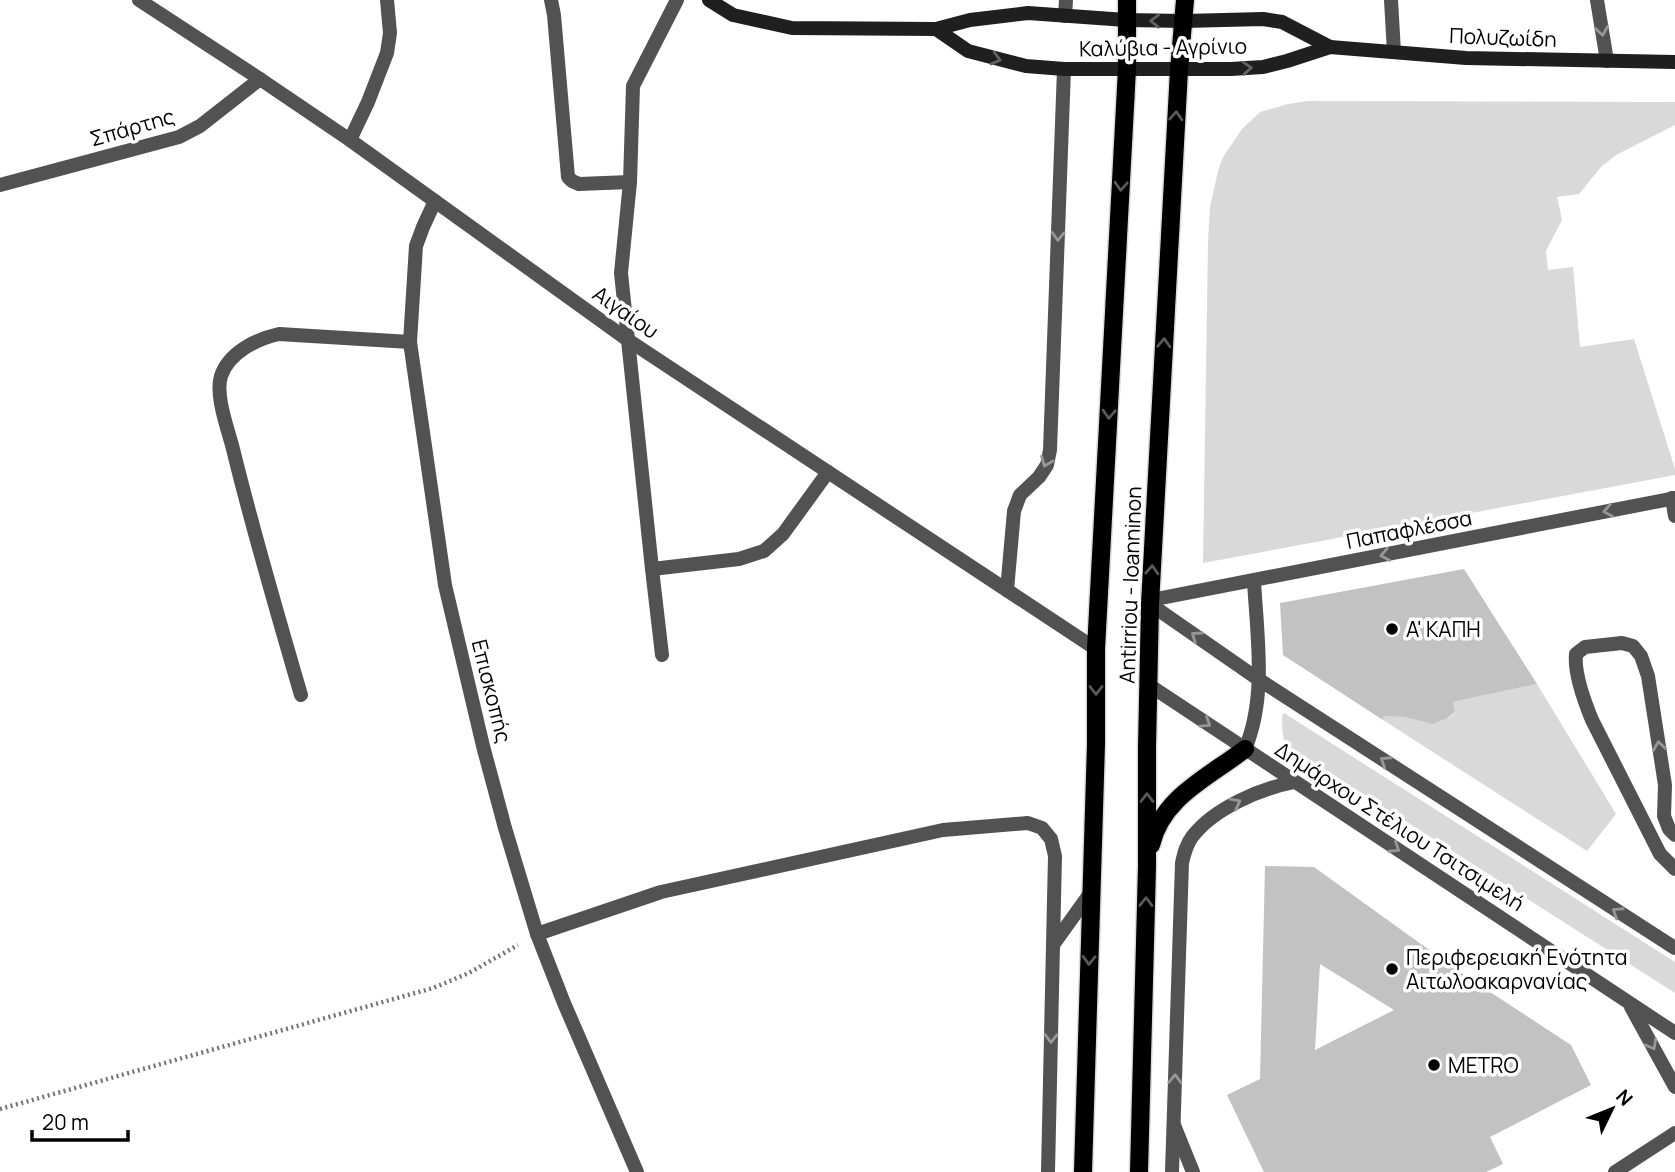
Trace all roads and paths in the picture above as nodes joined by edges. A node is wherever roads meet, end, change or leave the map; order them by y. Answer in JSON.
{"nodes":[{"id":1,"x":139,"y":0,"type":"edge"},
{"id":2,"x":387,"y":0,"type":"edge"},
{"id":3,"x":551,"y":0,"type":"edge"},
{"id":4,"x":677,"y":0,"type":"edge"},
{"id":5,"x":709,"y":0,"type":"edge"},
{"id":6,"x":1066,"y":0,"type":"edge"},
{"id":7,"x":1127,"y":0,"type":"edge"},
{"id":8,"x":1185,"y":0,"type":"edge"},
{"id":9,"x":1391,"y":0,"type":"edge"},
{"id":10,"x":1597,"y":0,"type":"edge"},
{"id":11,"x":1065,"y":16,"type":"junction"},
{"id":12,"x":1126,"y":20,"type":"junction"},
{"id":13,"x":1184,"y":21,"type":"junction"},
{"id":14,"x":936,"y":29,"type":"junction"},
{"id":15,"x":1330,"y":47,"type":"junction"},
{"id":16,"x":1394,"y":51,"type":"junction"},
{"id":17,"x":1607,"y":61,"type":"junction"},
{"id":18,"x":1675,"y":62,"type":"edge"},
{"id":19,"x":1064,"y":69,"type":"junction"},
{"id":20,"x":1127,"y":69,"type":"junction"},
{"id":21,"x":1179,"y":70,"type":"junction"},
{"id":22,"x":260,"y":79,"type":"junction"},
{"id":23,"x":350,"y":140,"type":"junction"},
{"id":24,"x":631,"y":182,"type":"junction"},
{"id":25,"x":0,"y":185,"type":"edge"},
{"id":26,"x":435,"y":201,"type":"junction"},
{"id":27,"x":628,"y":340,"type":"junction"},
{"id":28,"x":410,"y":342,"type":"junction"},
{"id":29,"x":828,"y":472,"type":"junction"},
{"id":30,"x":1673,"y":498,"type":"edge"},
{"id":31,"x":1675,"y":516,"type":"edge"},
{"id":32,"x":652,"y":569,"type":"junction"},
{"id":33,"x":1254,"y":581,"type":"junction"},
{"id":34,"x":1007,"y":590,"type":"junction"},
{"id":35,"x":1150,"y":602,"type":"junction"},
{"id":36,"x":1096,"y":649,"type":"junction"},
{"id":37,"x":663,"y":655,"type":"dead end"},
{"id":38,"x":1258,"y":679,"type":"junction"},
{"id":39,"x":1149,"y":685,"type":"junction"},
{"id":40,"x":301,"y":695,"type":"dead end"},
{"id":41,"x":1245,"y":749,"type":"junction"},
{"id":42,"x":1294,"y":782,"type":"junction"},
{"id":43,"x":1675,"y":835,"type":"edge"},
{"id":44,"x":1147,"y":866,"type":"junction"},
{"id":45,"x":1675,"y":869,"type":"edge"},
{"id":46,"x":1091,"y":892,"type":"junction"},
{"id":47,"x":537,"y":934,"type":"junction"},
{"id":48,"x":1052,"y":945,"type":"junction"},
{"id":49,"x":1675,"y":948,"type":"edge"},
{"id":50,"x":1629,"y":1003,"type":"junction"},
{"id":51,"x":1675,"y":1033,"type":"edge"},
{"id":52,"x":1675,"y":1087,"type":"edge"},
{"id":53,"x":0,"y":1109,"type":"edge"},
{"id":54,"x":1173,"y":1123,"type":"junction"},
{"id":55,"x":1675,"y":1133,"type":"edge"},
{"id":56,"x":637,"y":1172,"type":"edge"},
{"id":57,"x":1048,"y":1172,"type":"edge"},
{"id":58,"x":1083,"y":1172,"type":"edge"},
{"id":59,"x":1139,"y":1172,"type":"edge"},
{"id":60,"x":1172,"y":1172,"type":"edge"},
{"id":61,"x":1193,"y":1172,"type":"edge"},
{"id":62,"x":1615,"y":1172,"type":"edge"}],
"edges":[{"from":1,"to":22,"type":"street","name":"Αιγαίου"},
{"from":2,"to":23,"type":"street"},
{"from":3,"to":24,"type":"street"},
{"from":4,"to":24,"type":"street"},
{"from":5,"to":14,"type":"main road"},
{"from":6,"to":11,"type":"street"},
{"from":7,"to":12,"type":"main road","name":"Antirriou - Ioanninon"},
{"from":8,"to":13,"type":"main road","name":"Antirriou - Ioanninon"},
{"from":9,"to":16,"type":"street"},
{"from":10,"to":17,"type":"street","one_way":true},
{"from":11,"to":12,"type":"main road","name":"Καλύβια - Αγρίνιο"},
{"from":11,"to":14,"type":"main road","name":"Καλύβια - Αγρίνιο"},
{"from":13,"to":12,"type":"main road","name":"Καλύβια - Αγρίνιο","one_way":true},
{"from":12,"to":20,"type":"main road","name":"Antirriou - Ioanninon"},
{"from":13,"to":15,"type":"main road","name":"Καλύβια - Αγρίνιο"},
{"from":13,"to":21,"type":"main road","name":"Antirriou - Ioanninon"},
{"from":14,"to":19,"type":"main road","name":"Καλύβια - Αγρίνιο","one_way":true},
{"from":15,"to":16,"type":"main road","name":"Πολυζωίδη"},
{"from":21,"to":15,"type":"main road","name":"Καλύβια - Αγρίνιο","one_way":true},
{"from":16,"to":17,"type":"main road","name":"Πολυζωίδη"},
{"from":17,"to":18,"type":"main road","name":"Πολυζωίδη"},
{"from":19,"to":20,"type":"main road","name":"Καλύβια - Αγρίνιο"},
{"from":19,"to":34,"type":"street","one_way":true},
{"from":20,"to":21,"type":"main road","name":"Καλύβια - Αγρίνιο"},
{"from":20,"to":36,"type":"main road","name":"Antirriou - Ioanninon","one_way":true},
{"from":35,"to":21,"type":"main road","name":"Antirriou - Ioanninon","one_way":true},
{"from":22,"to":23,"type":"street","name":"Αιγαίου"},
{"from":22,"to":25,"type":"street","name":"Σπάρτης"},
{"from":23,"to":26,"type":"street","name":"Αιγαίου"},
{"from":24,"to":27,"type":"street"},
{"from":26,"to":27,"type":"street","name":"Αιγαίου"},
{"from":26,"to":28,"type":"street","name":"Επισκοπής"},
{"from":27,"to":29,"type":"street","name":"Αιγαίου"},
{"from":27,"to":32,"type":"street"},
{"from":28,"to":40,"type":"street"},
{"from":28,"to":47,"type":"street","name":"Επισκοπής"},
{"from":29,"to":32,"type":"street"},
{"from":29,"to":34,"type":"street","name":"Αιγαίου"},
{"from":30,"to":31,"type":"street"},
{"from":30,"to":33,"type":"street","name":"Παπαφλέσσα","one_way":true},
{"from":32,"to":37,"type":"street"},
{"from":33,"to":35,"type":"street","name":"Παπαφλέσσα"},
{"from":33,"to":38,"type":"street"},
{"from":34,"to":36,"type":"street","name":"Αιγαίου"},
{"from":38,"to":35,"type":"street","one_way":true},
{"from":35,"to":39,"type":"main road","name":"Antirriou - Ioanninon"},
{"from":36,"to":46,"type":"main road","name":"Antirriou - Ioanninon","one_way":true},
{"from":38,"to":41,"type":"street"},
{"from":49,"to":38,"type":"street","one_way":true},
{"from":39,"to":41,"type":"street","name":"Δημάρχου Στέλιου Τσιτσιμελή","one_way":true},
{"from":44,"to":39,"type":"main road","name":"Antirriou - Ioanninon","one_way":true},
{"from":41,"to":42,"type":"street","name":"Δημάρχου Στέλιου Τσιτσιμελή"},
{"from":41,"to":44,"type":"main road"},
{"from":42,"to":50,"type":"street","name":"Δημάρχου Στέλιου Τσιτσιμελή","one_way":true},
{"from":54,"to":42,"type":"street","one_way":true},
{"from":43,"to":45,"type":"street","one_way":true},
{"from":59,"to":44,"type":"main road","name":"Antirriou - Ioanninon","one_way":true},
{"from":46,"to":48,"type":"street"},
{"from":46,"to":58,"type":"main road","name":"Antirriou - Ioanninon","one_way":true},
{"from":47,"to":48,"type":"street"},
{"from":47,"to":53,"type":"path"},
{"from":47,"to":56,"type":"street","name":"Επισκοπής"},
{"from":48,"to":57,"type":"street","one_way":true},
{"from":50,"to":51,"type":"street","name":"Δημάρχου Στέλιου Τσιτσιμελή"},
{"from":50,"to":52,"type":"street","name":"Δημάρχου Στέλιου Τσιτσιμελή","one_way":true},
{"from":54,"to":60,"type":"street"},
{"from":54,"to":61,"type":"street"},
{"from":55,"to":62,"type":"street"}]}
